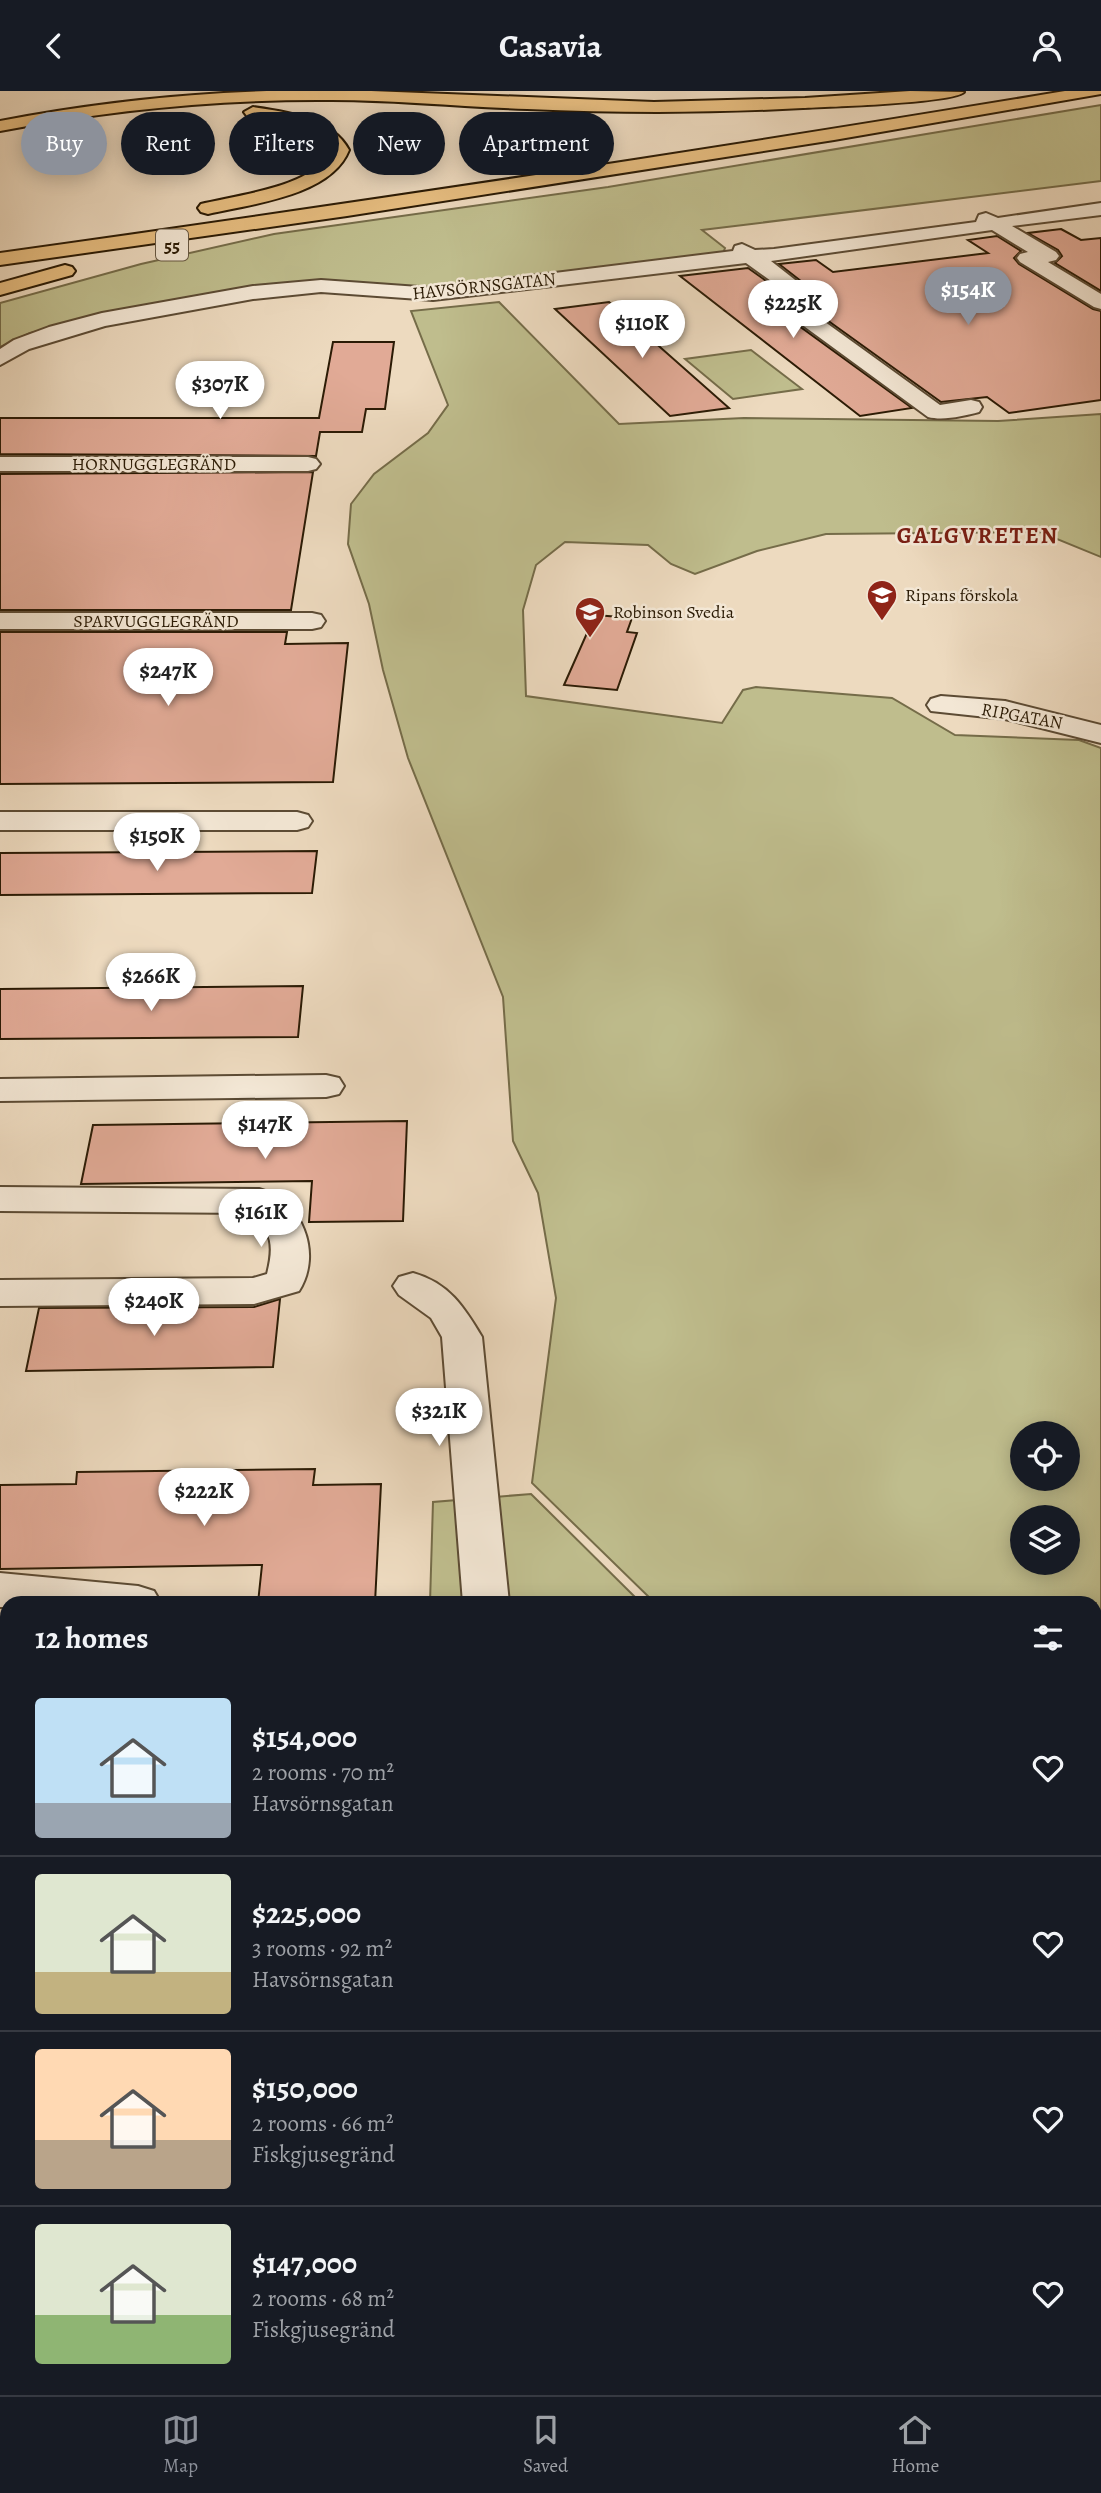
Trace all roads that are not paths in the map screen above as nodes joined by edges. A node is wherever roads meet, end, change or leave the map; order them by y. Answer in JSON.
{"nodes":[{"id":1,"x":961,"y":91,"type":"edge"},
{"id":2,"x":1020,"y":91,"type":"edge"},
{"id":3,"x":1095,"y":91,"type":"edge"},
{"id":4,"x":0,"y":126,"type":"edge"},
{"id":5,"x":0,"y":132,"type":"edge"},
{"id":6,"x":965,"y":207,"type":"dead end"},
{"id":7,"x":1101,"y":209,"type":"edge"},
{"id":8,"x":347,"y":210,"type":"junction"},
{"id":9,"x":995,"y":224,"type":"junction"},
{"id":10,"x":97,"y":232,"type":"junction"},
{"id":11,"x":726,"y":237,"type":"dead end"},
{"id":12,"x":1065,"y":239,"type":"dead end"},
{"id":13,"x":1028,"y":243,"type":"junction"},
{"id":14,"x":0,"y":245,"type":"edge"},
{"id":15,"x":1002,"y":247,"type":"dead end"},
{"id":16,"x":751,"y":256,"type":"junction"},
{"id":17,"x":0,"y":259,"type":"edge"},
{"id":18,"x":803,"y":272,"type":"dead end"},
{"id":19,"x":777,"y":275,"type":"junction"},
{"id":20,"x":750,"y":279,"type":"dead end"},
{"id":21,"x":0,"y":289,"type":"edge"},
{"id":22,"x":256,"y":292,"type":"junction"},
{"id":23,"x":1101,"y":303,"type":"edge"},
{"id":24,"x":272,"y":306,"type":"dead end"},
{"id":25,"x":77,"y":327,"type":"junction"},
{"id":26,"x":105,"y":340,"type":"dead end"},
{"id":27,"x":0,"y":358,"type":"edge"},
{"id":28,"x":971,"y":407,"type":"dead end"},
{"id":29,"x":0,"y":464,"type":"edge"},
{"id":30,"x":307,"y":464,"type":"dead end"},
{"id":31,"x":0,"y":621,"type":"edge"},
{"id":32,"x":312,"y":621,"type":"dead end"},
{"id":33,"x":941,"y":705,"type":"dead end"},
{"id":34,"x":1101,"y":734,"type":"edge"},
{"id":35,"x":0,"y":821,"type":"edge"},
{"id":36,"x":297,"y":821,"type":"dead end"},
{"id":37,"x":326,"y":1086,"type":"dead end"},
{"id":38,"x":0,"y":1090,"type":"edge"},
{"id":39,"x":0,"y":1199,"type":"edge"},
{"id":40,"x":413,"y":1286,"type":"dead end"},
{"id":41,"x":0,"y":1293,"type":"edge"},
{"id":42,"x":0,"y":1590,"type":"edge"},
{"id":43,"x":64,"y":1596,"type":"edge"},
{"id":44,"x":485,"y":1596,"type":"edge"}],
"edges":[{"from":1,"to":4,"type":"highway"},
{"from":2,"to":10,"type":"highway"},
{"from":3,"to":8,"type":"highway"},
{"from":5,"to":10,"type":"highway"},
{"from":6,"to":9,"type":"street"},
{"from":7,"to":9,"type":"street","name":"HAVSÖRNSGATAN"},
{"from":8,"to":17,"type":"highway"},
{"from":8,"to":21,"type":"highway","number":"55"},
{"from":9,"to":13,"type":"street"},
{"from":9,"to":16,"type":"street","name":"HAVSÖRNSGATAN"},
{"from":10,"to":14,"type":"highway"},
{"from":11,"to":16,"type":"street"},
{"from":12,"to":13,"type":"street"},
{"from":13,"to":15,"type":"street"},
{"from":13,"to":23,"type":"street"},
{"from":16,"to":19,"type":"street"},
{"from":16,"to":22,"type":"street","name":"HAVSÖRNSGATAN"},
{"from":18,"to":19,"type":"street"},
{"from":19,"to":20,"type":"street"},
{"from":19,"to":28,"type":"street"},
{"from":22,"to":24,"type":"street"},
{"from":22,"to":25,"type":"street","name":"HAVSÖRNSGATAN"},
{"from":25,"to":26,"type":"street"},
{"from":25,"to":27,"type":"street","name":"HAVSÖRNSGATAN"},
{"from":29,"to":30,"type":"street","name":"HORNUGGLEGRÄND"},
{"from":31,"to":32,"type":"street","name":"SPARVUGGLEGRÄND"},
{"from":33,"to":34,"type":"street","name":"RIPGATAN"},
{"from":35,"to":36,"type":"street"},
{"from":37,"to":38,"type":"street"},
{"from":39,"to":41,"type":"street"},
{"from":40,"to":44,"type":"street"},
{"from":42,"to":43,"type":"street"}]}
